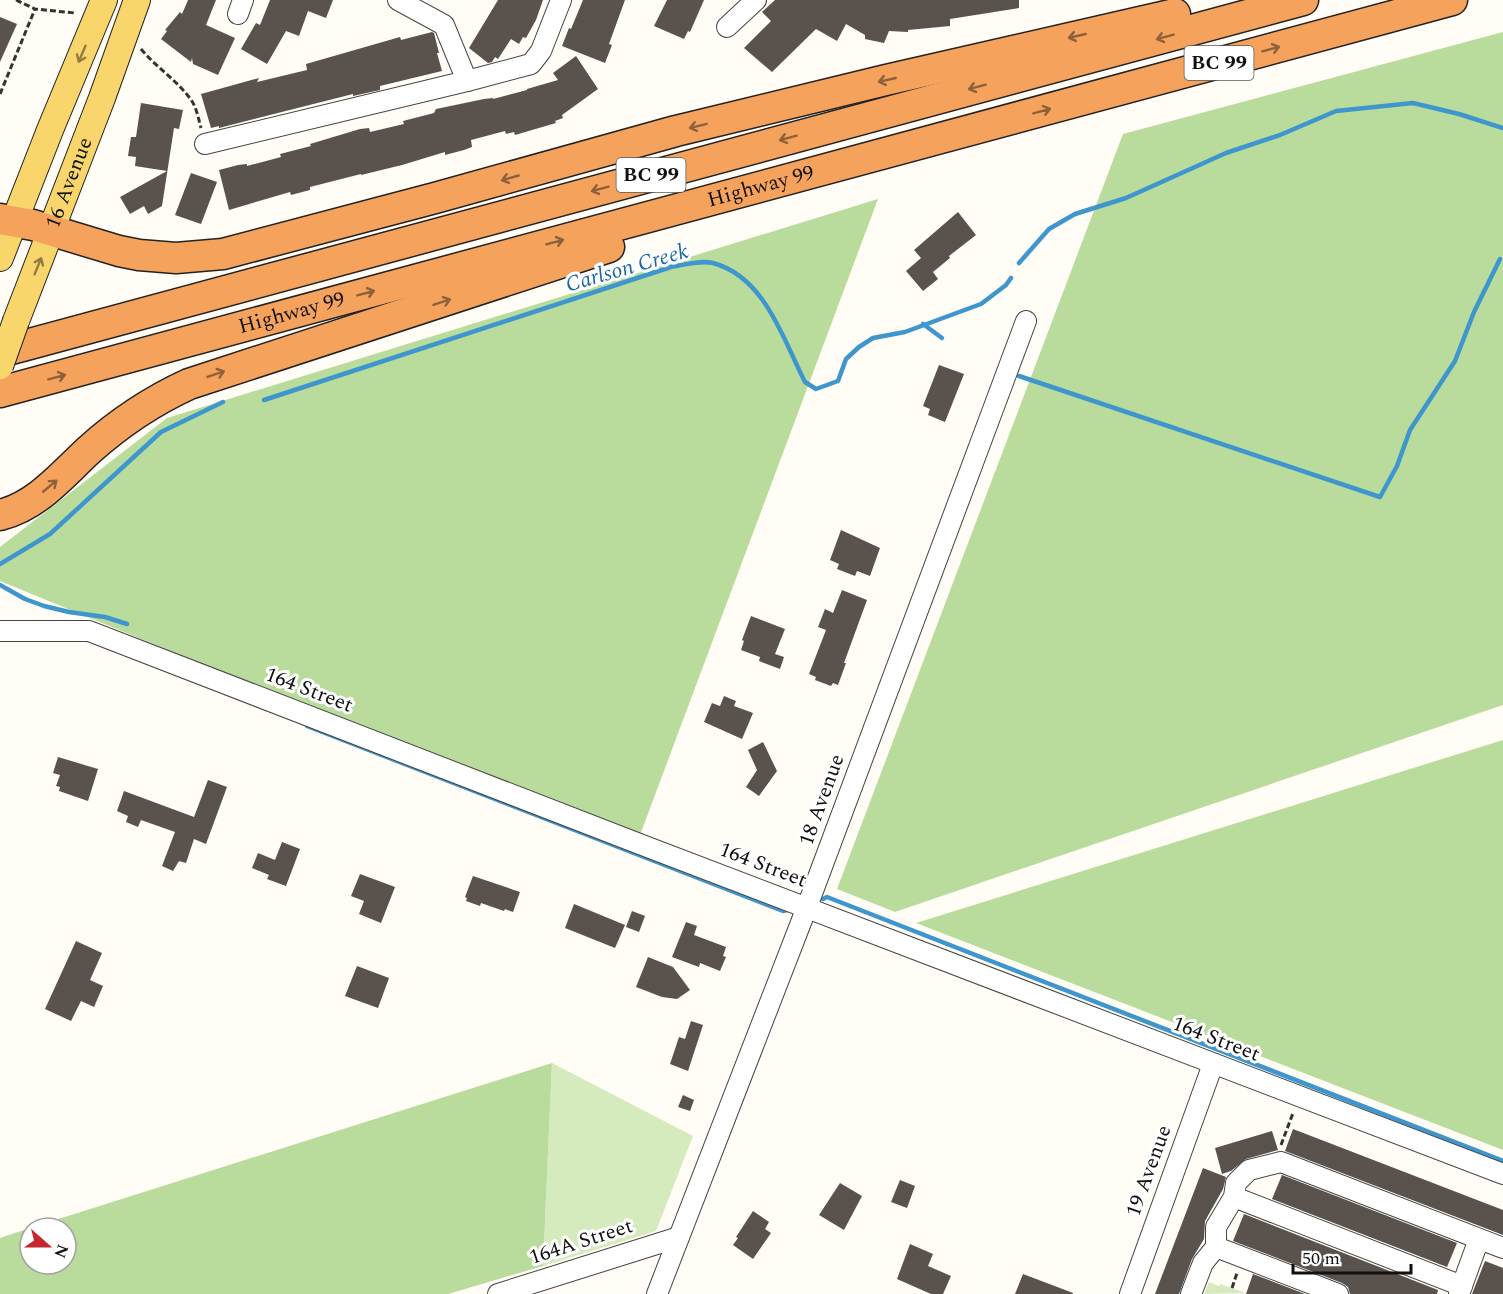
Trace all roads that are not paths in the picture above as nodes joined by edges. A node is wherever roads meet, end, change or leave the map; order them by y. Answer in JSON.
{"nodes":[{"id":1,"x":104,"y":0,"type":"edge"},
{"id":2,"x":136,"y":0,"type":"edge"},
{"id":3,"x":398,"y":0,"type":"edge"},
{"id":4,"x":561,"y":0,"type":"edge"},
{"id":5,"x":756,"y":0,"type":"edge"},
{"id":6,"x":1237,"y":0,"type":"edge"},
{"id":7,"x":1303,"y":0,"type":"edge"},
{"id":8,"x":1452,"y":0,"type":"edge"},
{"id":9,"x":727,"y":27,"type":"dead end"},
{"id":10,"x":467,"y":81,"type":"junction"},
{"id":11,"x":986,"y":127,"type":"junction"},
{"id":12,"x":205,"y":144,"type":"road end"},
{"id":13,"x":7,"y":220,"type":"edge"},
{"id":14,"x":52,"y":231,"type":"junction"},
{"id":15,"x":0,"y":258,"type":"edge"},
{"id":16,"x":1026,"y":321,"type":"dead end"},
{"id":17,"x":0,"y":351,"type":"edge"},
{"id":18,"x":0,"y":366,"type":"edge"},
{"id":19,"x":0,"y":393,"type":"edge"},
{"id":20,"x":0,"y":515,"type":"edge"},
{"id":21,"x":0,"y":631,"type":"edge"},
{"id":22,"x":807,"y":907,"type":"junction"},
{"id":23,"x":1213,"y":1064,"type":"junction"},
{"id":24,"x":1503,"y":1174,"type":"edge"},
{"id":25,"x":1234,"y":1197,"type":"junction"},
{"id":26,"x":679,"y":1237,"type":"junction"},
{"id":27,"x":1479,"y":1239,"type":"junction"},
{"id":28,"x":1216,"y":1247,"type":"junction"},
{"id":29,"x":1503,"y":1248,"type":"edge"},
{"id":30,"x":1460,"y":1290,"type":"edge"},
{"id":31,"x":498,"y":1294,"type":"edge"},
{"id":32,"x":657,"y":1294,"type":"edge"},
{"id":33,"x":1130,"y":1294,"type":"edge"},
{"id":34,"x":1191,"y":1294,"type":"edge"},
{"id":35,"x":1338,"y":1294,"type":"edge"}],
"edges":[{"from":1,"to":13,"type":"main road","name":"16 Avenue","one_way":true},
{"from":2,"to":14,"type":"main road","name":"16 Avenue"},
{"from":3,"to":10,"type":"street"},
{"from":4,"to":10,"type":"street"},
{"from":5,"to":9,"type":"street"},
{"from":6,"to":14,"type":"highway","one_way":true},
{"from":7,"to":17,"type":"highway","name":"Highway 99","number":"BC 99","one_way":true},
{"from":11,"to":8,"type":"highway","name":"Highway 99","number":"BC 99","one_way":true},
{"from":10,"to":12,"type":"street"},
{"from":19,"to":11,"type":"highway","name":"Highway 99","number":"BC 99","one_way":true},
{"from":20,"to":11,"type":"highway","one_way":true},
{"from":13,"to":14,"type":"highway"},
{"from":13,"to":15,"type":"main road","name":"16 Avenue"},
{"from":18,"to":14,"type":"main road","name":"16 Avenue","one_way":true,"bridge":true},
{"from":16,"to":22,"type":"street","name":"18 Avenue"},
{"from":21,"to":22,"type":"street","name":"164 Street"},
{"from":22,"to":23,"type":"street","name":"164 Street"},
{"from":22,"to":26,"type":"street","name":"18 Avenue"},
{"from":23,"to":24,"type":"street","name":"164 Street"},
{"from":23,"to":33,"type":"street","name":"19 Avenue"},
{"from":25,"to":27,"type":"street"},
{"from":25,"to":28,"type":"street"},
{"from":25,"to":30,"type":"street"},
{"from":26,"to":31,"type":"street","name":"164A Street"},
{"from":26,"to":32,"type":"street","name":"18 Avenue"},
{"from":27,"to":29,"type":"street"},
{"from":27,"to":30,"type":"street"},
{"from":28,"to":34,"type":"street"},
{"from":28,"to":35,"type":"street"}]}
